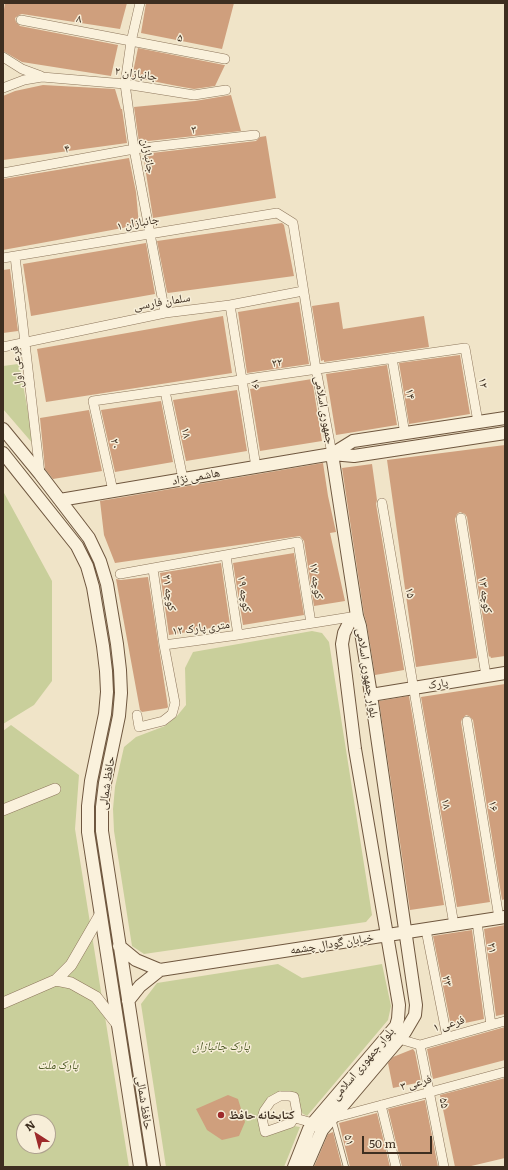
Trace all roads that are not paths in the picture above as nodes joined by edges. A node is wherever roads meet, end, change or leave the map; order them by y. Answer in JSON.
{"nodes":[{"id":1,"x":140,"y":3,"type":"edge"},
{"id":2,"x":21,"y":20,"type":"dead end"},
{"id":3,"x":131,"y":42,"type":"junction"},
{"id":4,"x":3,"y":57,"type":"edge"},
{"id":5,"x":225,"y":59,"type":"dead end"},
{"id":6,"x":42,"y":77,"type":"junction"},
{"id":7,"x":125,"y":84,"type":"junction"},
{"id":8,"x":3,"y":88,"type":"edge"},
{"id":9,"x":226,"y":90,"type":"dead end"},
{"id":10,"x":255,"y":135,"type":"dead end"},
{"id":11,"x":134,"y":149,"type":"junction"},
{"id":12,"x":3,"y":173,"type":"edge"},
{"id":13,"x":277,"y":213,"type":"joint"},
{"id":14,"x":150,"y":234,"type":"junction"},
{"id":15,"x":15,"y":256,"type":"junction"},
{"id":16,"x":3,"y":258,"type":"edge"},
{"id":17,"x":303,"y":291,"type":"junction"},
{"id":18,"x":230,"y":305,"type":"junction"},
{"id":19,"x":165,"y":313,"type":"junction"},
{"id":20,"x":26,"y":342,"type":"junction"},
{"id":21,"x":3,"y":347,"type":"edge"},
{"id":22,"x":465,"y":348,"type":"joint"},
{"id":23,"x":392,"y":358,"type":"junction"},
{"id":24,"x":316,"y":369,"type":"junction"},
{"id":25,"x":243,"y":380,"type":"junction"},
{"id":26,"x":165,"y":391,"type":"junction"},
{"id":27,"x":93,"y":401,"type":"joint"},
{"id":28,"x":505,"y":418,"type":"edge"},
{"id":29,"x":478,"y":422,"type":"junction"},
{"id":30,"x":3,"y":429,"type":"edge"},
{"id":31,"x":505,"y":433,"type":"edge"},
{"id":32,"x":405,"y":434,"type":"junction"},
{"id":33,"x":3,"y":453,"type":"edge"},
{"id":34,"x":332,"y":454,"type":"junction"},
{"id":35,"x":256,"y":467,"type":"junction"},
{"id":36,"x":40,"y":474,"type":"junction"},
{"id":37,"x":183,"y":479,"type":"junction"},
{"id":38,"x":113,"y":492,"type":"junction"},
{"id":39,"x":60,"y":500,"type":"junction"},
{"id":40,"x":382,"y":503,"type":"dead end"},
{"id":41,"x":461,"y":518,"type":"dead end"},
{"id":42,"x":226,"y":556,"type":"junction"},
{"id":43,"x":153,"y":569,"type":"junction"},
{"id":44,"x":120,"y":574,"type":"dead end"},
{"id":45,"x":356,"y":616,"type":"junction"},
{"id":46,"x":311,"y":623,"type":"junction"},
{"id":47,"x":238,"y":635,"type":"junction"},
{"id":48,"x":164,"y":645,"type":"junction"},
{"id":49,"x":505,"y":673,"type":"edge"},
{"id":50,"x":486,"y":676,"type":"junction"},
{"id":51,"x":414,"y":687,"type":"junction"},
{"id":52,"x":372,"y":695,"type":"junction"},
{"id":53,"x":137,"y":716,"type":"dead end"},
{"id":54,"x":467,"y":721,"type":"dead end"},
{"id":55,"x":54,"y":788,"type":"dead end"},
{"id":56,"x":3,"y":810,"type":"edge"},
{"id":57,"x":100,"y":915,"type":"junction"},
{"id":58,"x":502,"y":918,"type":"edge"},
{"id":59,"x":477,"y":922,"type":"junction"},
{"id":60,"x":454,"y":925,"type":"junction"},
{"id":61,"x":426,"y":930,"type":"junction"},
{"id":62,"x":405,"y":933,"type":"junction"},
{"id":63,"x":387,"y":935,"type":"junction"},
{"id":64,"x":119,"y":946,"type":"junction"},
{"id":65,"x":160,"y":970,"type":"junction"},
{"id":66,"x":56,"y":980,"type":"junction"},
{"id":67,"x":128,"y":1001,"type":"junction"},
{"id":68,"x":3,"y":1003,"type":"edge"},
{"id":69,"x":505,"y":1021,"type":"edge"},
{"id":70,"x":118,"y":1025,"type":"junction"},
{"id":71,"x":491,"y":1025,"type":"junction"},
{"id":72,"x":447,"y":1037,"type":"junction"},
{"id":73,"x":399,"y":1039,"type":"junction"},
{"id":74,"x":420,"y":1045,"type":"junction"},
{"id":75,"x":505,"y":1072,"type":"edge"},
{"id":76,"x":429,"y":1092,"type":"junction"},
{"id":77,"x":380,"y":1105,"type":"junction"},
{"id":78,"x":295,"y":1118,"type":"junction"},
{"id":79,"x":333,"y":1118,"type":"junction"},
{"id":80,"x":313,"y":1123,"type":"junction"},
{"id":81,"x":140,"y":1167,"type":"edge"},
{"id":82,"x":154,"y":1167,"type":"edge"},
{"id":83,"x":294,"y":1167,"type":"edge"},
{"id":84,"x":306,"y":1167,"type":"edge"},
{"id":85,"x":346,"y":1167,"type":"edge"},
{"id":86,"x":396,"y":1167,"type":"edge"},
{"id":87,"x":444,"y":1167,"type":"edge"}],
"edges":[{"from":1,"to":3,"type":"street","name":"جانبازان"},
{"from":2,"to":3,"type":"street","name":"۸"},
{"from":3,"to":5,"type":"street","name":"۵"},
{"from":3,"to":7,"type":"street","name":"جانبازان"},
{"from":4,"to":6,"type":"street"},
{"from":6,"to":7,"type":"street","name":"جانبازان ۲"},
{"from":6,"to":8,"type":"street"},
{"from":7,"to":9,"type":"street","name":"جانبازان ۲"},
{"from":7,"to":11,"type":"street","name":"جانبازان"},
{"from":10,"to":11,"type":"street","name":"۳"},
{"from":11,"to":12,"type":"street","name":"۴"},
{"from":11,"to":14,"type":"street","name":"جانبازان"},
{"from":13,"to":14,"type":"street","name":"جانبازان ۱"},
{"from":13,"to":17,"type":"street","name":"جمهوری اسلامی"},
{"from":14,"to":15,"type":"street","name":"جانبازان ۱"},
{"from":14,"to":19,"type":"street","name":"جانبازان"},
{"from":15,"to":16,"type":"street","name":"جانبازان ۱"},
{"from":15,"to":20,"type":"street","name":"فرعی اول"},
{"from":17,"to":18,"type":"street","name":"سلمان فارسی"},
{"from":17,"to":24,"type":"street","name":"جمهوری اسلامی"},
{"from":18,"to":19,"type":"street","name":"سلمان فارسی"},
{"from":18,"to":25,"type":"street","name":"۱۶"},
{"from":19,"to":20,"type":"street","name":"سلمان فارسی"},
{"from":20,"to":21,"type":"street","name":"سلمان فارسی"},
{"from":20,"to":36,"type":"street","name":"فرعی اول"},
{"from":22,"to":23,"type":"street","name":"۲۲"},
{"from":22,"to":29,"type":"street","name":"۱۲"},
{"from":23,"to":24,"type":"street","name":"۲۲"},
{"from":23,"to":32,"type":"street","name":"۱۴"},
{"from":24,"to":25,"type":"street","name":"۲۲"},
{"from":24,"to":34,"type":"street","name":"جمهوری اسلامی"},
{"from":25,"to":26,"type":"street","name":"۲۲"},
{"from":25,"to":35,"type":"street","name":"۱۶"},
{"from":26,"to":27,"type":"street","name":"۲۲"},
{"from":26,"to":37,"type":"street","name":"۱۸"},
{"from":27,"to":38,"type":"street","name":"۲۰"},
{"from":28,"to":29,"type":"main road","name":"هاشمی نژاد"},
{"from":29,"to":32,"type":"main road","name":"هاشمی نژاد"},
{"from":30,"to":36,"type":"main road","name":"حافظ شمالی"},
{"from":31,"to":34,"type":"main road","name":"هاشمی نژاد"},
{"from":32,"to":34,"type":"main road","name":"هاشمی نژاد"},
{"from":33,"to":57,"type":"main road","name":"حافظ شمالی"},
{"from":34,"to":35,"type":"main road","name":"هاشمی نژاد"},
{"from":34,"to":45,"type":"main road","name":"جمهوری اسلامی"},
{"from":35,"to":37,"type":"main road","name":"هاشمی نژاد"},
{"from":36,"to":39,"type":"main road","name":"حافظ شمالی"},
{"from":37,"to":38,"type":"main road","name":"هاشمی نژاد"},
{"from":38,"to":39,"type":"main road","name":"هاشمی نژاد"},
{"from":39,"to":64,"type":"main road","name":"حافظ شمالی"},
{"from":40,"to":51,"type":"street","name":"۱۵"},
{"from":41,"to":50,"type":"street","name":"کوچه ۱۳"},
{"from":42,"to":43,"type":"street"},
{"from":42,"to":46,"type":"street","name":"کوچه ۱۷"},
{"from":42,"to":47,"type":"street","name":"کوچه ۱۹"},
{"from":43,"to":44,"type":"street"},
{"from":43,"to":48,"type":"street","name":"کوچه ۲۱"},
{"from":45,"to":46,"type":"street","name":"۱۲ متری پارک"},
{"from":45,"to":52,"type":"main road","name":"بلوار جمهوری اسلامی"},
{"from":45,"to":63,"type":"main road","name":"بلوار جمهوری اسلامی"},
{"from":46,"to":47,"type":"street","name":"۱۲ متری پارک"},
{"from":47,"to":48,"type":"street","name":"۱۲ متری پارک"},
{"from":48,"to":53,"type":"street","name":"۱۲ متری پارک"},
{"from":49,"to":50,"type":"main road","name":"پارک"},
{"from":50,"to":51,"type":"main road","name":"پارک"},
{"from":51,"to":52,"type":"main road","name":"پارک"},
{"from":51,"to":60,"type":"street","name":"۱۸"},
{"from":52,"to":62,"type":"main road","name":"بلوار جمهوری اسلامی"},
{"from":54,"to":58,"type":"street","name":"۱۶"},
{"from":55,"to":56,"type":"street"},
{"from":57,"to":66,"type":"street"},
{"from":57,"to":70,"type":"main road","name":"حافظ شمالی"},
{"from":58,"to":59,"type":"main road","name":"خیابان گودال چشمه"},
{"from":59,"to":60,"type":"main road","name":"خیابان گودال چشمه"},
{"from":59,"to":71,"type":"street","name":"۲۱"},
{"from":60,"to":61,"type":"main road","name":"خیابان گودال چشمه"},
{"from":61,"to":62,"type":"main road","name":"خیابان گودال چشمه"},
{"from":61,"to":72,"type":"street","name":"۲۳"},
{"from":62,"to":63,"type":"main road","name":"خیابان گودال چشمه"},
{"from":62,"to":73,"type":"main road","name":"بلوار جمهوری اسلامی"},
{"from":63,"to":65,"type":"main road","name":"خیابان گودال چشمه"},
{"from":63,"to":80,"type":"main road","name":"بلوار جمهوری اسلامی"},
{"from":64,"to":65,"type":"main road"},
{"from":64,"to":67,"type":"main road","name":"حافظ شمالی"},
{"from":65,"to":67,"type":"main road"},
{"from":66,"to":68,"type":"street"},
{"from":66,"to":70,"type":"street"},
{"from":67,"to":82,"type":"main road","name":"حافظ شمالی"},
{"from":69,"to":71,"type":"street","name":"فرعی ۱"},
{"from":70,"to":81,"type":"main road","name":"حافظ شمالی"},
{"from":71,"to":72,"type":"street","name":"فرعی ۱"},
{"from":72,"to":74,"type":"street","name":"فرعی ۱"},
{"from":73,"to":74,"type":"street"},
{"from":73,"to":79,"type":"main road","name":"بلوار جمهوری اسلامی"},
{"from":74,"to":76,"type":"street","name":"۵۵"},
{"from":75,"to":76,"type":"street","name":"فرعی ۳"},
{"from":76,"to":77,"type":"street","name":"فرعی ۳"},
{"from":76,"to":87,"type":"street","name":"۵۵"},
{"from":77,"to":79,"type":"street","name":"فرعی ۳"},
{"from":77,"to":86,"type":"street"},
{"from":78,"to":78,"type":"street"},
{"from":78,"to":80,"type":"street"},
{"from":79,"to":84,"type":"main road","name":"بلوار جمهوری اسلامی"},
{"from":79,"to":85,"type":"lane","name":"۵۱"},
{"from":80,"to":83,"type":"main road","name":"بلوار جمهوری اسلامی"}]}
